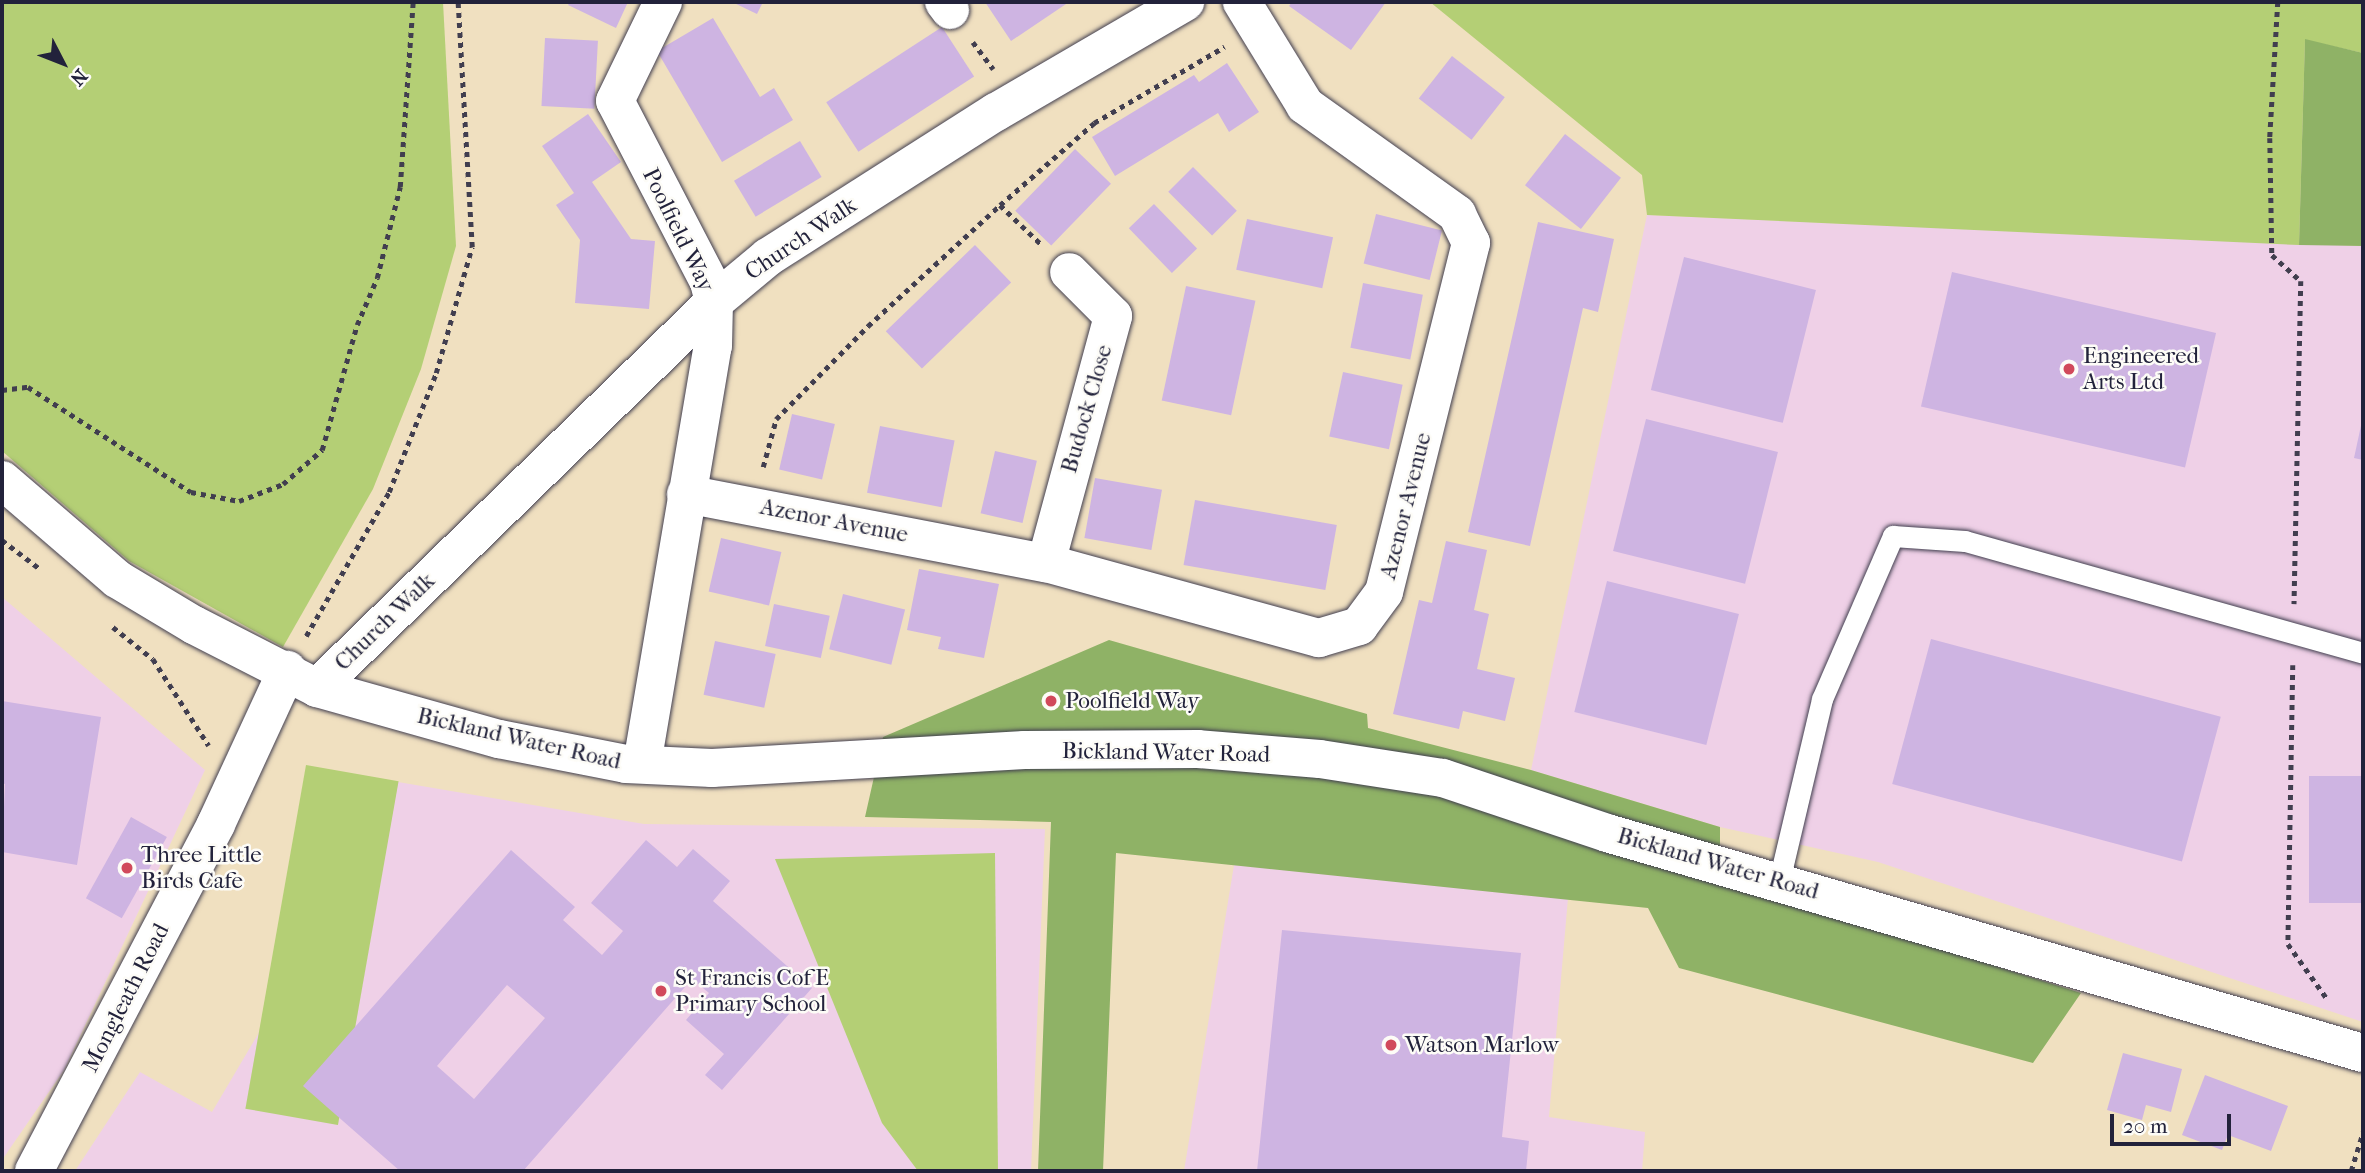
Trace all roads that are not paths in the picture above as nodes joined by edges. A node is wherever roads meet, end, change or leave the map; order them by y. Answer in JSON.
{"nodes":[{"id":1,"x":663,"y":2,"type":"edge"},
{"id":2,"x":1185,"y":2,"type":"edge"},
{"id":3,"x":1249,"y":16,"type":"edge"},
{"id":4,"x":1069,"y":272,"type":"road end"},
{"id":5,"x":713,"y":302,"type":"junction"},
{"id":6,"x":2,"y":480,"type":"edge"},
{"id":7,"x":687,"y":494,"type":"junction"},
{"id":8,"x":1046,"y":563,"type":"junction"},
{"id":9,"x":2363,"y":653,"type":"edge"},
{"id":10,"x":302,"y":679,"type":"junction"},
{"id":11,"x":642,"y":764,"type":"junction"},
{"id":12,"x":1779,"y":881,"type":"junction"},
{"id":13,"x":2353,"y":1050,"type":"edge"},
{"id":14,"x":34,"y":1171,"type":"edge"}],
"edges":[{"from":1,"to":5,"type":"street","name":"Poolfield Way"},
{"from":2,"to":5,"type":"street","name":"Church Walk"},
{"from":3,"to":8,"type":"street","name":"Azenor Avenue"},
{"from":4,"to":8,"type":"street","name":"Budock Close"},
{"from":5,"to":7,"type":"street","name":"Poolfield Way"},
{"from":5,"to":10,"type":"street","name":"Church Walk"},
{"from":6,"to":10,"type":"street","name":"Bickland Water Road"},
{"from":7,"to":8,"type":"street","name":"Azenor Avenue"},
{"from":7,"to":11,"type":"street","name":"Poolfield Way"},
{"from":9,"to":12,"type":"lane"},
{"from":10,"to":11,"type":"street","name":"Bickland Water Road"},
{"from":10,"to":14,"type":"street","name":"Mongleath Road"},
{"from":11,"to":12,"type":"street","name":"Bickland Water Road"},
{"from":12,"to":13,"type":"street","name":"Bickland Water Road"}]}
